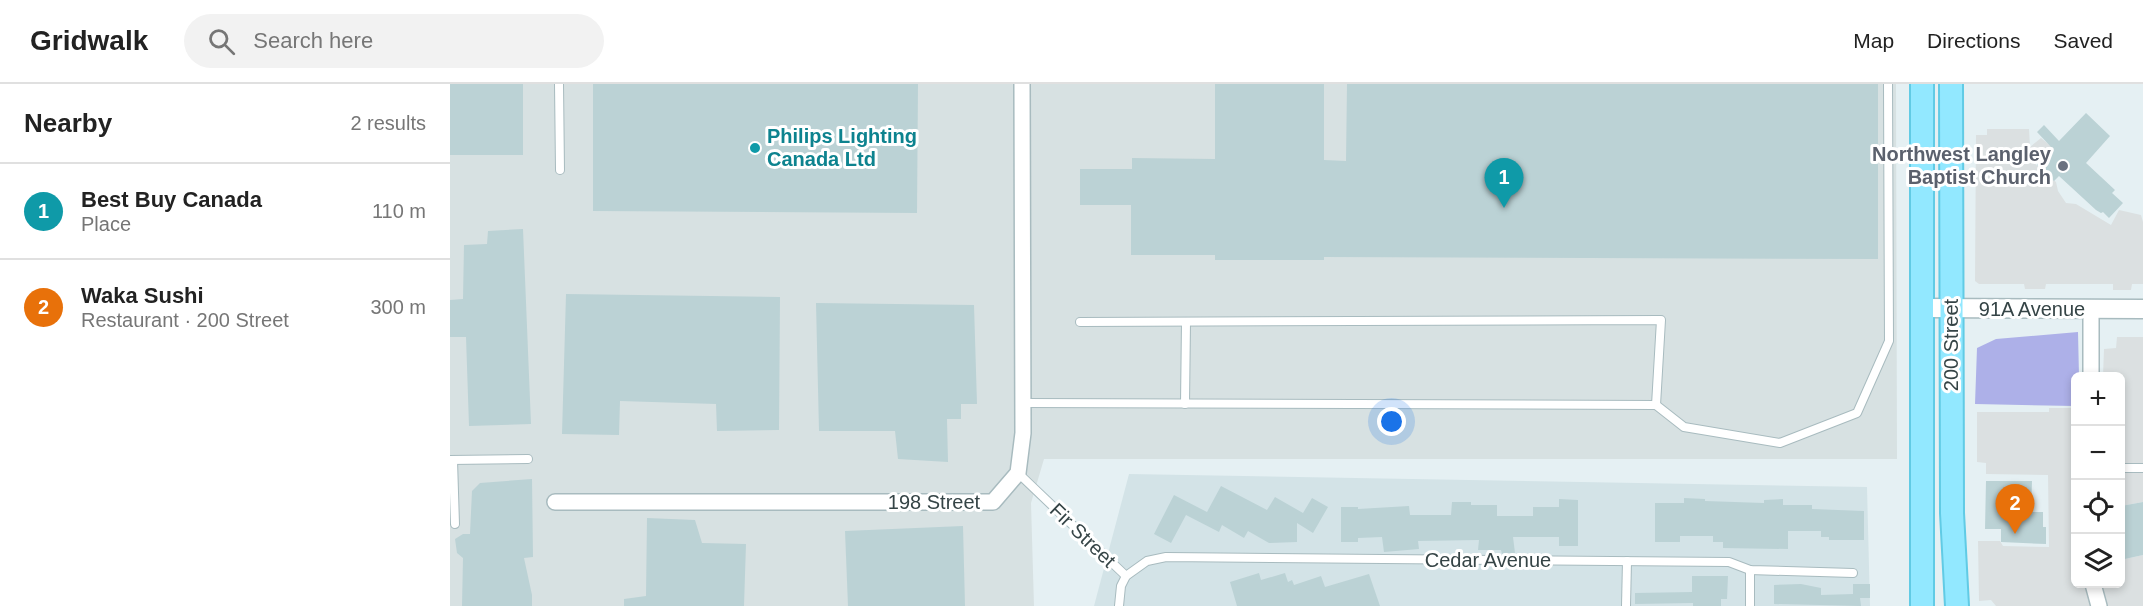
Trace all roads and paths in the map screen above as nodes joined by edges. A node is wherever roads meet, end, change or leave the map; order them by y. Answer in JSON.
{"nodes":[{"id":1,"x":559,"y":84,"type":"edge"},
{"id":2,"x":1022,"y":84,"type":"edge"},
{"id":3,"x":1888,"y":84,"type":"edge"},
{"id":4,"x":1922,"y":84,"type":"edge"},
{"id":5,"x":1951,"y":84,"type":"edge"},
{"id":6,"x":560,"y":170,"type":"dead end"},
{"id":7,"x":1921,"y":308,"type":"junction"},
{"id":8,"x":1951,"y":308,"type":"junction"},
{"id":9,"x":2091,"y":309,"type":"junction"},
{"id":10,"x":2143,"y":309,"type":"edge"},
{"id":11,"x":1080,"y":322,"type":"dead end"},
{"id":12,"x":1186,"y":322,"type":"junction"},
{"id":13,"x":2091,"y":372,"type":"edge"},
{"id":14,"x":1023,"y":403,"type":"junction"},
{"id":15,"x":1185,"y":404,"type":"junction"},
{"id":16,"x":1656,"y":405,"type":"junction"},
{"id":17,"x":528,"y":459,"type":"dead end"},
{"id":18,"x":452,"y":460,"type":"edge"},
{"id":19,"x":2125,"y":468,"type":"edge"},
{"id":20,"x":2143,"y":468,"type":"edge"},
{"id":21,"x":1018,"y":473,"type":"junction"},
{"id":22,"x":555,"y":502,"type":"dead end"},
{"id":23,"x":455,"y":524,"type":"dead end"},
{"id":24,"x":1627,"y":561,"type":"junction"},
{"id":25,"x":1750,"y":570,"type":"junction"},
{"id":26,"x":1853,"y":573,"type":"dead end"},
{"id":27,"x":1126,"y":576,"type":"junction"},
{"id":28,"x":2094,"y":588,"type":"edge"},
{"id":29,"x":1119,"y":606,"type":"edge"},
{"id":30,"x":1626,"y":606,"type":"edge"},
{"id":31,"x":1750,"y":606,"type":"edge"},
{"id":32,"x":1922,"y":606,"type":"edge"},
{"id":33,"x":1957,"y":606,"type":"edge"},
{"id":34,"x":2099,"y":606,"type":"edge"}],
"edges":[{"from":1,"to":6,"type":"lane"},
{"from":2,"to":14,"type":"street"},
{"from":3,"to":16,"type":"lane"},
{"from":4,"to":7,"type":"main road","name":"200 Street"},
{"from":5,"to":8,"type":"main road","name":"200 Street"},
{"from":7,"to":8,"type":"street","name":"91A Avenue"},
{"from":7,"to":32,"type":"main road","name":"200 Street"},
{"from":8,"to":9,"type":"street","name":"91A Avenue"},
{"from":8,"to":33,"type":"main road","name":"200 Street"},
{"from":9,"to":10,"type":"street","name":"91A Avenue"},
{"from":9,"to":13,"type":"street"},
{"from":11,"to":12,"type":"lane"},
{"from":12,"to":15,"type":"lane"},
{"from":12,"to":16,"type":"lane"},
{"from":14,"to":15,"type":"lane"},
{"from":14,"to":21,"type":"street"},
{"from":15,"to":16,"type":"lane"},
{"from":17,"to":18,"type":"lane"},
{"from":18,"to":23,"type":"lane"},
{"from":19,"to":20,"type":"lane"},
{"from":21,"to":22,"type":"street","name":"198 Street"},
{"from":21,"to":27,"type":"lane","name":"Fir Street"},
{"from":24,"to":25,"type":"lane","name":"Cedar Avenue"},
{"from":24,"to":27,"type":"lane","name":"Cedar Avenue"},
{"from":24,"to":30,"type":"lane"},
{"from":25,"to":26,"type":"lane","name":"Cedar Avenue"},
{"from":25,"to":31,"type":"lane"},
{"from":27,"to":29,"type":"lane","name":"Fir Street"},
{"from":28,"to":34,"type":"street"}]}
